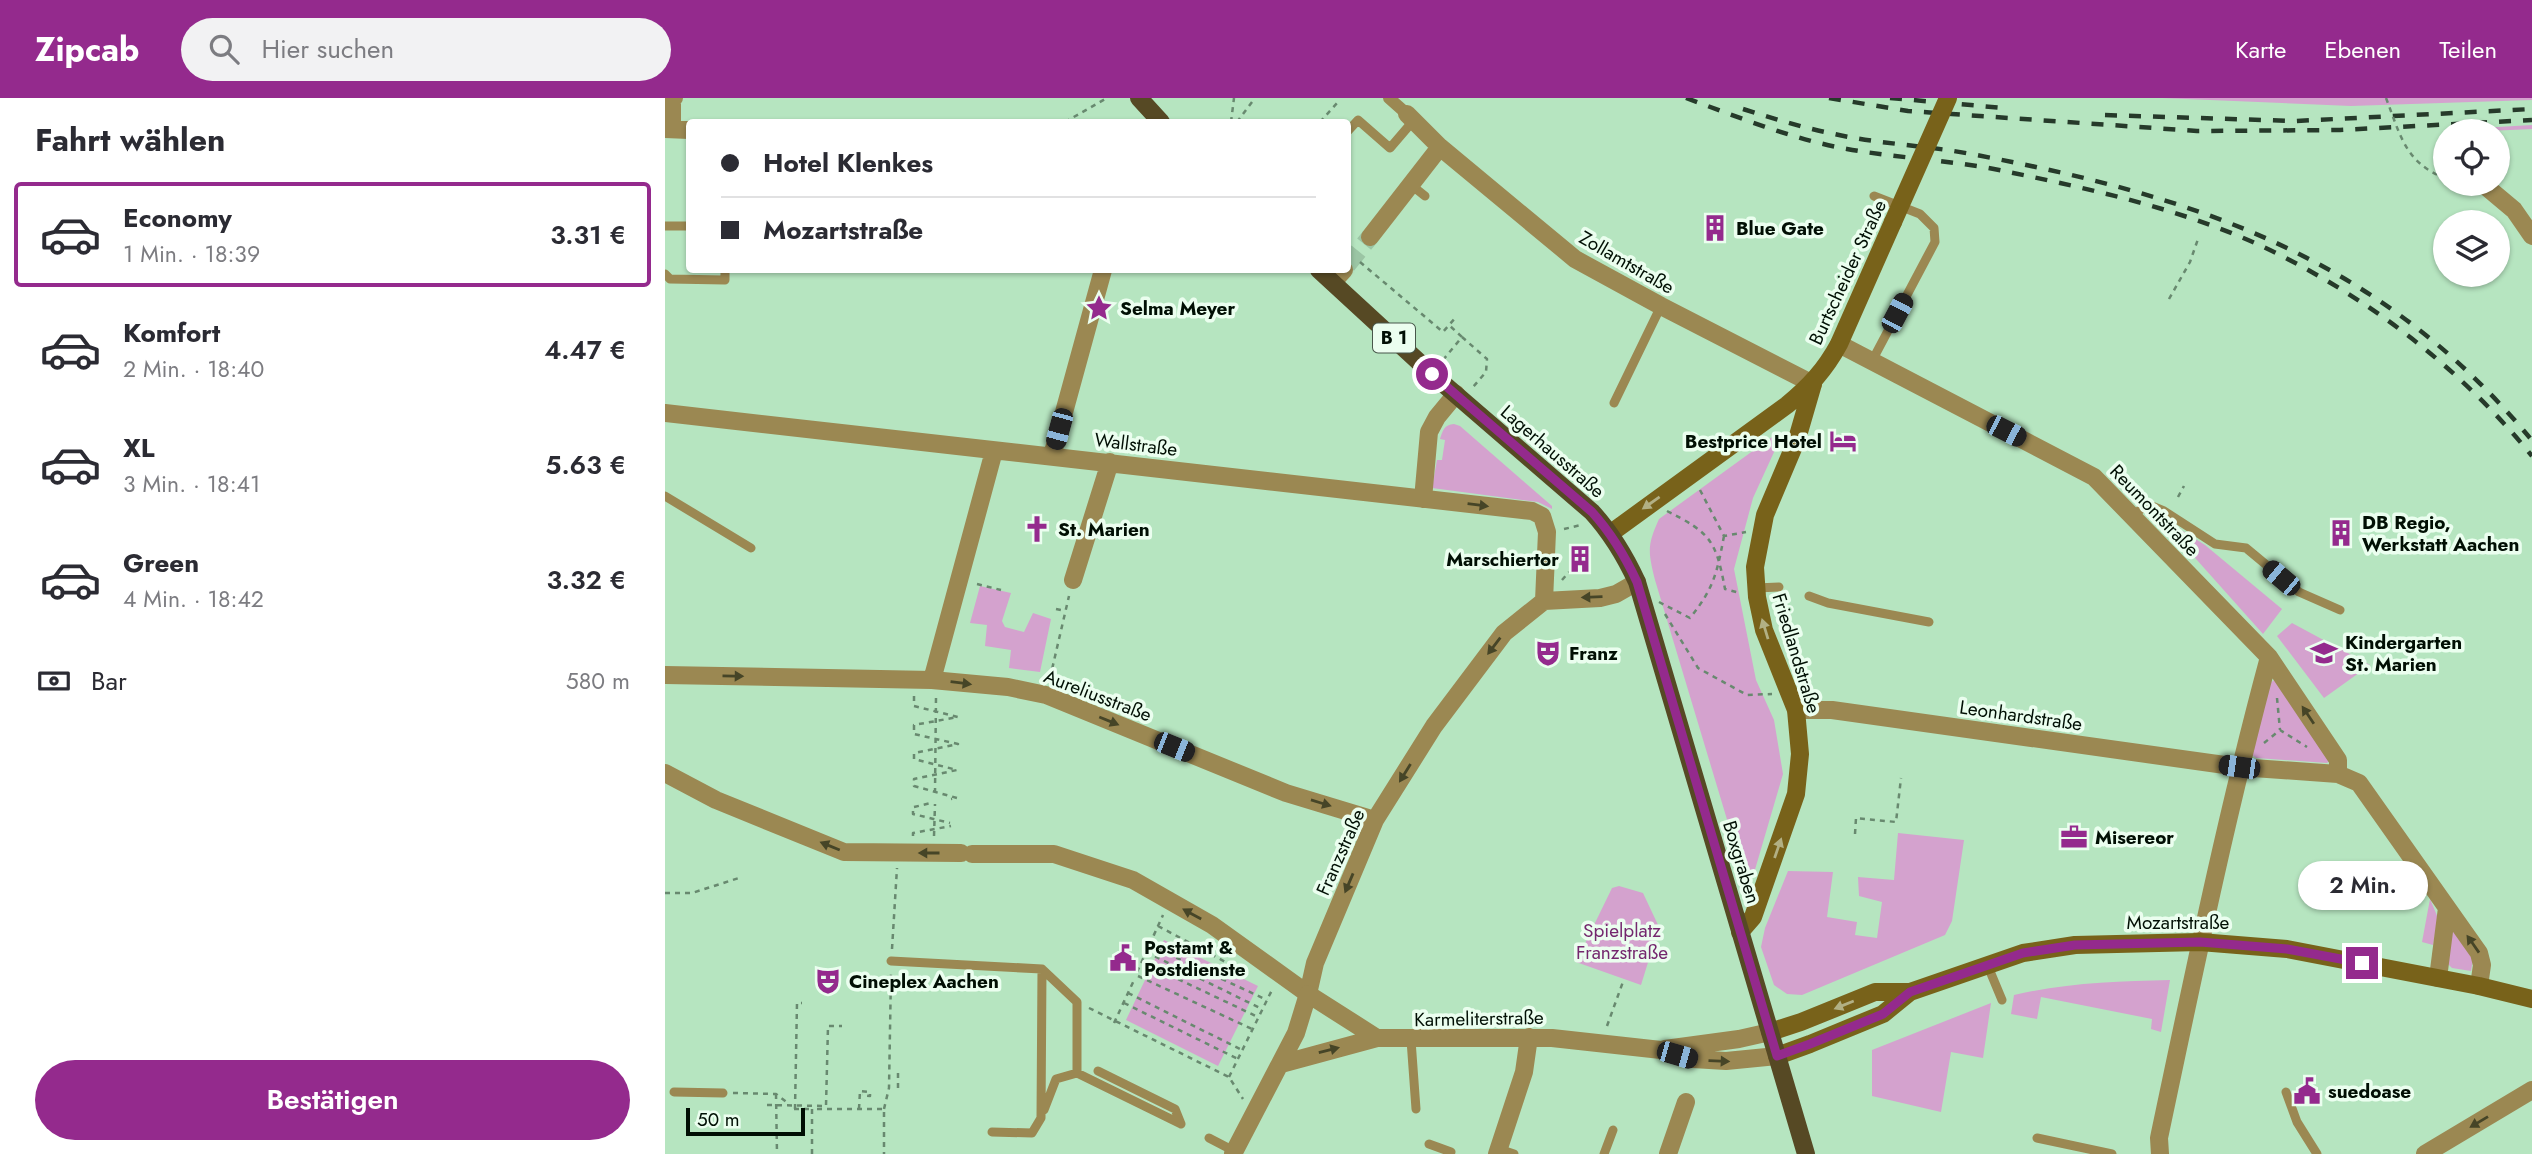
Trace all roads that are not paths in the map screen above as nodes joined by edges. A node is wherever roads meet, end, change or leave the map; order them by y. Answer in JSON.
{"nodes":[{"id":1,"x":674,"y":98,"type":"edge"},
{"id":2,"x":1139,"y":98,"type":"edge"},
{"id":3,"x":1389,"y":98,"type":"edge"},
{"id":4,"x":1948,"y":98,"type":"edge"},
{"id":5,"x":1411,"y":117,"type":"junction"},
{"id":6,"x":1158,"y":119,"type":"edge"},
{"id":7,"x":1351,"y":128,"type":"edge"},
{"id":8,"x":675,"y":130,"type":"edge"},
{"id":9,"x":1440,"y":147,"type":"junction"},
{"id":10,"x":1410,"y":184,"type":"junction"},
{"id":11,"x":1426,"y":196,"type":"dead end"},
{"id":12,"x":1874,"y":196,"type":"dead end"},
{"id":13,"x":2497,"y":196,"type":"edge"},
{"id":14,"x":665,"y":226,"type":"edge"},
{"id":15,"x":686,"y":226,"type":"edge"},
{"id":16,"x":2532,"y":236,"type":"edge"},
{"id":17,"x":1370,"y":237,"type":"tunnel mouth"},
{"id":18,"x":725,"y":273,"type":"dead end"},
{"id":19,"x":1102,"y":273,"type":"edge"},
{"id":20,"x":1347,"y":273,"type":"edge"},
{"id":21,"x":665,"y":274,"type":"edge"},
{"id":22,"x":1661,"y":306,"type":"junction"},
{"id":23,"x":1839,"y":344,"type":"junction"},
{"id":24,"x":1872,"y":361,"type":"junction"},
{"id":25,"x":1813,"y":384,"type":"junction"},
{"id":26,"x":1459,"y":397,"type":"junction"},
{"id":27,"x":1615,"y":403,"type":"dead end"},
{"id":28,"x":665,"y":413,"type":"edge"},
{"id":29,"x":994,"y":451,"type":"junction"},
{"id":30,"x":1052,"y":456,"type":"junction"},
{"id":31,"x":1110,"y":462,"type":"junction"},
{"id":32,"x":665,"y":496,"type":"edge"},
{"id":33,"x":1423,"y":499,"type":"junction"},
{"id":34,"x":2133,"y":516,"type":"junction"},
{"id":35,"x":1611,"y":533,"type":"junction"},
{"id":36,"x":751,"y":548,"type":"dead end"},
{"id":37,"x":1073,"y":580,"type":"road end"},
{"id":38,"x":1637,"y":582,"type":"junction"},
{"id":39,"x":1779,"y":587,"type":"dead end"},
{"id":40,"x":1757,"y":593,"type":"junction"},
{"id":41,"x":1809,"y":596,"type":"dead end"},
{"id":42,"x":1544,"y":601,"type":"junction"},
{"id":43,"x":2340,"y":610,"type":"dead end"},
{"id":44,"x":1929,"y":622,"type":"dead end"},
{"id":45,"x":2269,"y":657,"type":"junction"},
{"id":46,"x":665,"y":675,"type":"edge"},
{"id":47,"x":932,"y":680,"type":"junction"},
{"id":48,"x":1796,"y":710,"type":"junction"},
{"id":49,"x":2241,"y":760,"type":"junction"},
{"id":50,"x":665,"y":773,"type":"edge"},
{"id":51,"x":2338,"y":774,"type":"junction"},
{"id":52,"x":1375,"y":820,"type":"junction"},
{"id":53,"x":2447,"y":908,"type":"junction"},
{"id":54,"x":1741,"y":932,"type":"junction"},
{"id":55,"x":2200,"y":942,"type":"junction"},
{"id":56,"x":891,"y":961,"type":"dead end"},
{"id":57,"x":1987,"y":964,"type":"junction"},
{"id":58,"x":1042,"y":969,"type":"junction"},
{"id":59,"x":2438,"y":978,"type":"junction"},
{"id":60,"x":2479,"y":985,"type":"junction"},
{"id":61,"x":1910,"y":992,"type":"junction"},
{"id":62,"x":1308,"y":994,"type":"junction"},
{"id":63,"x":2532,"y":999,"type":"edge"},
{"id":64,"x":2002,"y":1000,"type":"dead end"},
{"id":65,"x":1770,"y":1031,"type":"junction"},
{"id":66,"x":1529,"y":1037,"type":"junction"},
{"id":67,"x":1377,"y":1038,"type":"junction"},
{"id":68,"x":1411,"y":1040,"type":"junction"},
{"id":69,"x":1661,"y":1050,"type":"junction"},
{"id":70,"x":1777,"y":1056,"type":"junction"},
{"id":71,"x":1281,"y":1064,"type":"junction"},
{"id":72,"x":1098,"y":1071,"type":"dead end"},
{"id":73,"x":1076,"y":1073,"type":"junction"},
{"id":74,"x":2532,"y":1090,"type":"edge"},
{"id":75,"x":674,"y":1092,"type":"dead end"},
{"id":76,"x":2286,"y":1092,"type":"dead end"},
{"id":77,"x":723,"y":1093,"type":"road end"},
{"id":78,"x":1686,"y":1102,"type":"dead end"},
{"id":79,"x":1163,"y":1103,"type":"junction"},
{"id":80,"x":1416,"y":1109,"type":"dead end"},
{"id":81,"x":1159,"y":1114,"type":"junction"},
{"id":82,"x":1041,"y":1118,"type":"junction"},
{"id":83,"x":1613,"y":1130,"type":"dead end"},
{"id":84,"x":992,"y":1132,"type":"dead end"},
{"id":85,"x":1209,"y":1138,"type":"dead end"},
{"id":86,"x":2037,"y":1138,"type":"dead end"},
{"id":87,"x":1429,"y":1144,"type":"dead end"},
{"id":88,"x":1233,"y":1152,"type":"edge"},
{"id":89,"x":1451,"y":1152,"type":"dead end"},
{"id":90,"x":1503,"y":1152,"type":"edge"},
{"id":91,"x":1604,"y":1154,"type":"edge"},
{"id":92,"x":1668,"y":1154,"type":"edge"},
{"id":93,"x":1806,"y":1154,"type":"edge"},
{"id":94,"x":2112,"y":1154,"type":"edge"},
{"id":95,"x":2160,"y":1154,"type":"edge"},
{"id":96,"x":2317,"y":1154,"type":"edge"},
{"id":97,"x":2425,"y":1154,"type":"edge"}],
"edges":[{"from":1,"to":8,"type":"street"},
{"from":2,"to":6,"type":"main road"},
{"from":3,"to":5,"type":"street","name":"Zollamtstraße"},
{"from":4,"to":23,"type":"main road","name":"Burtscheider Straße","bridge":true},
{"from":5,"to":7,"type":"lane"},
{"from":5,"to":9,"type":"street","name":"Zollamtstraße"},
{"from":9,"to":10,"type":"street"},
{"from":9,"to":22,"type":"street","name":"Zollamtstraße"},
{"from":10,"to":11,"type":"lane"},
{"from":10,"to":17,"type":"street"},
{"from":12,"to":24,"type":"lane"},
{"from":13,"to":16,"type":"street"},
{"from":14,"to":15,"type":"lane"},
{"from":18,"to":21,"type":"lane"},
{"from":19,"to":30,"type":"street"},
{"from":20,"to":26,"type":"main road","name":"Lagerhausstraße","number":"B 1"},
{"from":22,"to":25,"type":"street","name":"Zollamtstraße"},
{"from":22,"to":27,"type":"lane"},
{"from":23,"to":24,"type":"street","name":"Reumontstraße"},
{"from":23,"to":25,"type":"main road","name":"Burtscheider Straße"},
{"from":24,"to":34,"type":"street","name":"Reumontstraße"},
{"from":25,"to":35,"type":"main road","name":"Burtscheider Straße","one_way":true},
{"from":25,"to":40,"type":"main road","name":"Friedlandstraße"},
{"from":26,"to":33,"type":"street"},
{"from":26,"to":35,"type":"main road","name":"Lagerhausstraße","number":"B 1"},
{"from":28,"to":29,"type":"street","name":"Wallstraße"},
{"from":29,"to":30,"type":"street","name":"Wallstraße"},
{"from":29,"to":47,"type":"street"},
{"from":30,"to":31,"type":"street","name":"Wallstraße"},
{"from":31,"to":33,"type":"street","name":"Wallstraße"},
{"from":31,"to":37,"type":"street"},
{"from":32,"to":36,"type":"lane"},
{"from":33,"to":42,"type":"street","name":"Wallstraße","one_way":true},
{"from":34,"to":43,"type":"lane"},
{"from":34,"to":45,"type":"street","name":"Reumontstraße"},
{"from":35,"to":38,"type":"main road","name":"Lagerhausstraße","number":"B 1"},
{"from":38,"to":42,"type":"street","one_way":true},
{"from":38,"to":54,"type":"main road","name":"Boxgraben","number":"B 1"},
{"from":39,"to":40,"type":"lane"},
{"from":48,"to":40,"type":"main road","name":"Friedlandstraße","one_way":true},
{"from":41,"to":44,"type":"lane"},
{"from":42,"to":52,"type":"street","name":"Franzstraße","one_way":true},
{"from":45,"to":49,"type":"street"},
{"from":51,"to":45,"type":"street","name":"Reumontstraße","one_way":true},
{"from":46,"to":47,"type":"street","name":"Aureliusstraße","one_way":true},
{"from":47,"to":52,"type":"street","name":"Aureliusstraße","one_way":true},
{"from":48,"to":49,"type":"street","name":"Leonhardstraße"},
{"from":54,"to":48,"type":"main road","name":"Friedlandstraße","one_way":true},
{"from":49,"to":51,"type":"street","name":"Leonhardstraße"},
{"from":49,"to":55,"type":"street"},
{"from":62,"to":50,"type":"street","name":"Karmeliterstraße","one_way":true},
{"from":51,"to":53,"type":"street"},
{"from":52,"to":62,"type":"street","name":"Franzstraße","one_way":true},
{"from":53,"to":59,"type":"street"},
{"from":60,"to":53,"type":"street","one_way":true},
{"from":54,"to":65,"type":"main road","name":"Boxgraben","number":"B 1"},
{"from":55,"to":57,"type":"main road","name":"Mozartstraße"},
{"from":55,"to":59,"type":"main road","name":"Mozartstraße"},
{"from":55,"to":95,"type":"street"},
{"from":56,"to":58,"type":"lane"},
{"from":57,"to":61,"type":"main road","name":"Mozartstraße"},
{"from":57,"to":64,"type":"lane"},
{"from":58,"to":73,"type":"lane"},
{"from":58,"to":82,"type":"lane"},
{"from":59,"to":60,"type":"main road","name":"Mozartstraße"},
{"from":60,"to":63,"type":"main road","name":"Mozartstraße"},
{"from":61,"to":65,"type":"main road","name":"Mozartstraße","one_way":true},
{"from":61,"to":70,"type":"main road","name":"Mozartstraße"},
{"from":62,"to":67,"type":"street","name":"Karmeliterstraße"},
{"from":62,"to":71,"type":"street","name":"Franzstraße"},
{"from":65,"to":69,"type":"street","name":"Karmeliterstraße"},
{"from":65,"to":70,"type":"main road","name":"Boxgraben","number":"B 1"},
{"from":66,"to":68,"type":"street","name":"Karmeliterstraße"},
{"from":66,"to":69,"type":"street","name":"Karmeliterstraße"},
{"from":66,"to":90,"type":"street"},
{"from":67,"to":68,"type":"street","name":"Karmeliterstraße"},
{"from":71,"to":67,"type":"street","one_way":true},
{"from":68,"to":80,"type":"lane"},
{"from":69,"to":70,"type":"street","name":"Karmeliterstraße","one_way":true},
{"from":70,"to":93,"type":"main road","name":"Boxgraben","number":"B 1"},
{"from":71,"to":88,"type":"street","name":"Franzstraße"},
{"from":72,"to":79,"type":"lane"},
{"from":73,"to":81,"type":"lane"},
{"from":73,"to":82,"type":"lane"},
{"from":74,"to":97,"type":"street","one_way":true},
{"from":75,"to":77,"type":"lane"},
{"from":76,"to":96,"type":"lane"},
{"from":78,"to":92,"type":"street"},
{"from":79,"to":81,"type":"lane"},
{"from":79,"to":81,"type":"lane"},
{"from":82,"to":84,"type":"lane"},
{"from":83,"to":91,"type":"lane"},
{"from":85,"to":88,"type":"lane"},
{"from":86,"to":94,"type":"lane"},
{"from":87,"to":89,"type":"lane"}]}
